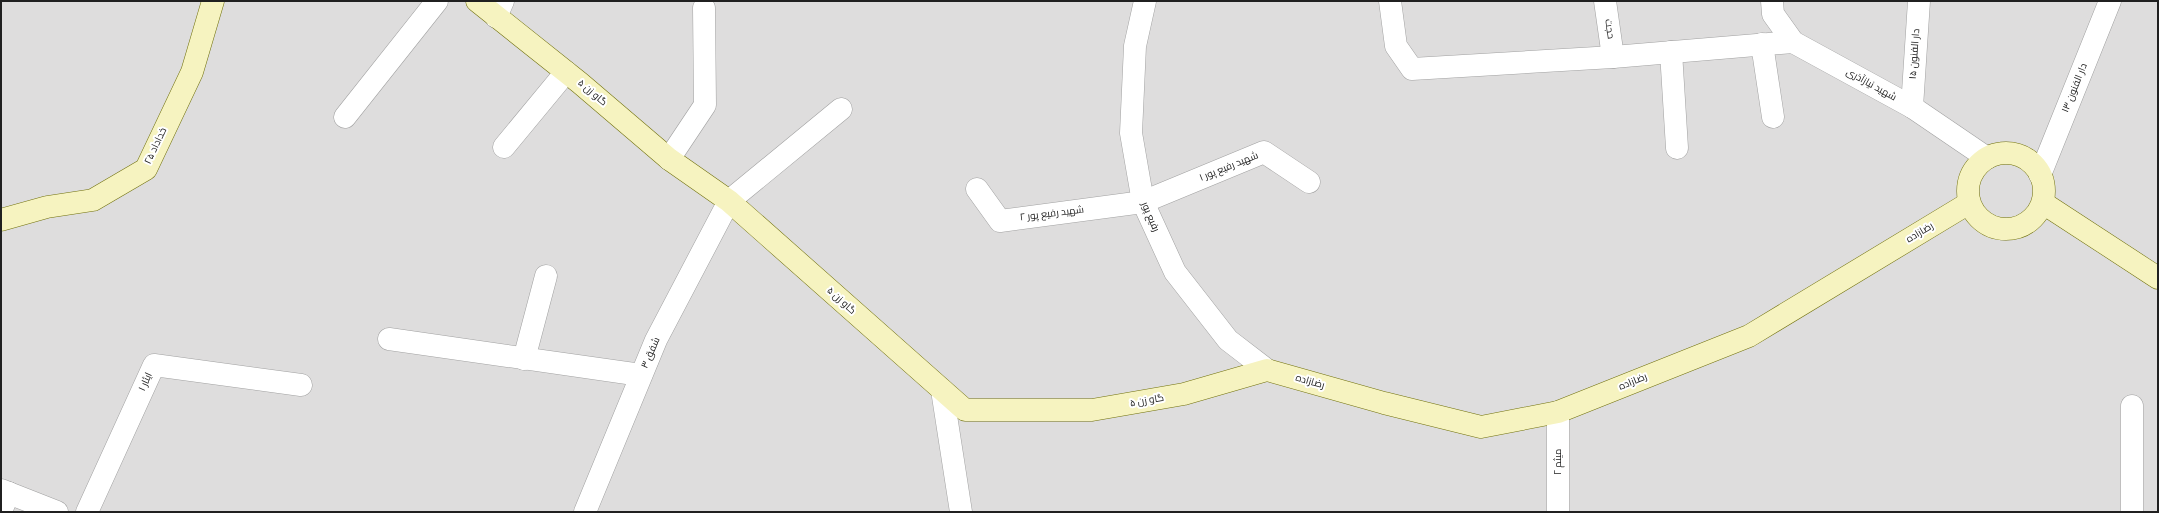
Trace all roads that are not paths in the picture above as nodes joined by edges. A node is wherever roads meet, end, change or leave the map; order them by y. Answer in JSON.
{"nodes":[{"id":1,"x":213,"y":1,"type":"edge"},
{"id":2,"x":437,"y":1,"type":"edge"},
{"id":3,"x":477,"y":1,"type":"edge"},
{"id":4,"x":1145,"y":1,"type":"edge"},
{"id":5,"x":1390,"y":1,"type":"edge"},
{"id":6,"x":1605,"y":1,"type":"edge"},
{"id":7,"x":1772,"y":1,"type":"edge"},
{"id":8,"x":1919,"y":1,"type":"edge"},
{"id":9,"x":2110,"y":1,"type":"edge"},
{"id":10,"x":704,"y":8,"type":"dead end"},
{"id":11,"x":500,"y":9,"type":"edge"},
{"id":12,"x":1793,"y":42,"type":"junction"},
{"id":13,"x":1762,"y":44,"type":"junction"},
{"id":14,"x":1671,"y":52,"type":"junction"},
{"id":15,"x":1613,"y":57,"type":"junction"},
{"id":16,"x":566,"y":72,"type":"junction"},
{"id":17,"x":1912,"y":107,"type":"junction"},
{"id":18,"x":841,"y":109,"type":"dead end"},
{"id":19,"x":345,"y":117,"type":"dead end"},
{"id":20,"x":1772,"y":117,"type":"dead end"},
{"id":21,"x":504,"y":147,"type":"dead end"},
{"id":22,"x":1677,"y":148,"type":"dead end"},
{"id":23,"x":1987,"y":158,"type":"junction"},
{"id":24,"x":669,"y":159,"type":"junction"},
{"id":25,"x":2040,"y":175,"type":"junction"},
{"id":26,"x":1309,"y":182,"type":"dead end"},
{"id":27,"x":977,"y":189,"type":"dead end"},
{"id":28,"x":729,"y":201,"type":"junction"},
{"id":29,"x":1143,"y":202,"type":"junction"},
{"id":30,"x":1969,"y":203,"type":"junction"},
{"id":31,"x":2043,"y":203,"type":"junction"},
{"id":32,"x":1,"y":220,"type":"edge"},
{"id":33,"x":546,"y":276,"type":"dead end"},
{"id":34,"x":2158,"y":278,"type":"edge"},
{"id":35,"x":389,"y":339,"type":"dead end"},
{"id":36,"x":524,"y":358,"type":"junction"},
{"id":37,"x":1267,"y":370,"type":"junction"},
{"id":38,"x":641,"y":375,"type":"junction"},
{"id":39,"x":301,"y":385,"type":"dead end"},
{"id":40,"x":942,"y":390,"type":"junction"},
{"id":41,"x":2132,"y":406,"type":"dead end"},
{"id":42,"x":1558,"y":412,"type":"junction"},
{"id":43,"x":4,"y":498,"type":"edge"},
{"id":44,"x":57,"y":512,"type":"edge"},
{"id":45,"x":87,"y":512,"type":"edge"},
{"id":46,"x":585,"y":512,"type":"edge"},
{"id":47,"x":961,"y":512,"type":"edge"},
{"id":48,"x":1558,"y":512,"type":"edge"},
{"id":49,"x":2132,"y":512,"type":"edge"}],
"edges":[{"from":1,"to":32,"type":"street","name":"خداداد ۲۵"},
{"from":2,"to":19,"type":"street"},
{"from":3,"to":11,"type":"street","name":"گاو زن ۵"},
{"from":4,"to":29,"type":"street","name":"رفیع پور"},
{"from":5,"to":15,"type":"street"},
{"from":6,"to":15,"type":"street","name":"حجت"},
{"from":7,"to":12,"type":"street","name":"شهید نیازآذری"},
{"from":8,"to":17,"type":"street","name":"دار الفنون ۱۵"},
{"from":9,"to":25,"type":"street","name":"دار الفنون ۱۳"},
{"from":10,"to":24,"type":"street"},
{"from":11,"to":16,"type":"street","name":"گاو زن ۵"},
{"from":12,"to":13,"type":"street"},
{"from":12,"to":17,"type":"street","name":"شهید نیازآذری"},
{"from":13,"to":14,"type":"street"},
{"from":13,"to":20,"type":"street"},
{"from":14,"to":15,"type":"street"},
{"from":14,"to":22,"type":"street"},
{"from":16,"to":21,"type":"street"},
{"from":16,"to":24,"type":"street","name":"گاو زن ۵"},
{"from":17,"to":23,"type":"street","name":"شهید نیازآذری"},
{"from":18,"to":28,"type":"street"},
{"from":23,"to":25,"type":"street"},
{"from":23,"to":30,"type":"street"},
{"from":24,"to":28,"type":"street","name":"گاو زن ۵"},
{"from":25,"to":31,"type":"street"},
{"from":26,"to":29,"type":"street","name":"شهید رفیع پور ۱"},
{"from":27,"to":29,"type":"street","name":"شهید رفیع پور ۲"},
{"from":28,"to":38,"type":"street","name":"شفق ۳"},
{"from":28,"to":40,"type":"street","name":"گاو زن ۵"},
{"from":29,"to":37,"type":"street","name":"رفیع پور"},
{"from":30,"to":31,"type":"street"},
{"from":30,"to":42,"type":"street","name":"رضازاده"},
{"from":31,"to":34,"type":"street"},
{"from":33,"to":36,"type":"street"},
{"from":35,"to":36,"type":"street"},
{"from":36,"to":38,"type":"street"},
{"from":37,"to":40,"type":"street","name":"گاو زن ۵"},
{"from":37,"to":42,"type":"street","name":"رضازاده"},
{"from":38,"to":46,"type":"street","name":"شفق ۳"},
{"from":39,"to":45,"type":"street","name":"ایثار ۱"},
{"from":40,"to":47,"type":"street"},
{"from":41,"to":49,"type":"street"},
{"from":42,"to":48,"type":"street","name":"میثم ۲"},
{"from":43,"to":44,"type":"street"}]}
